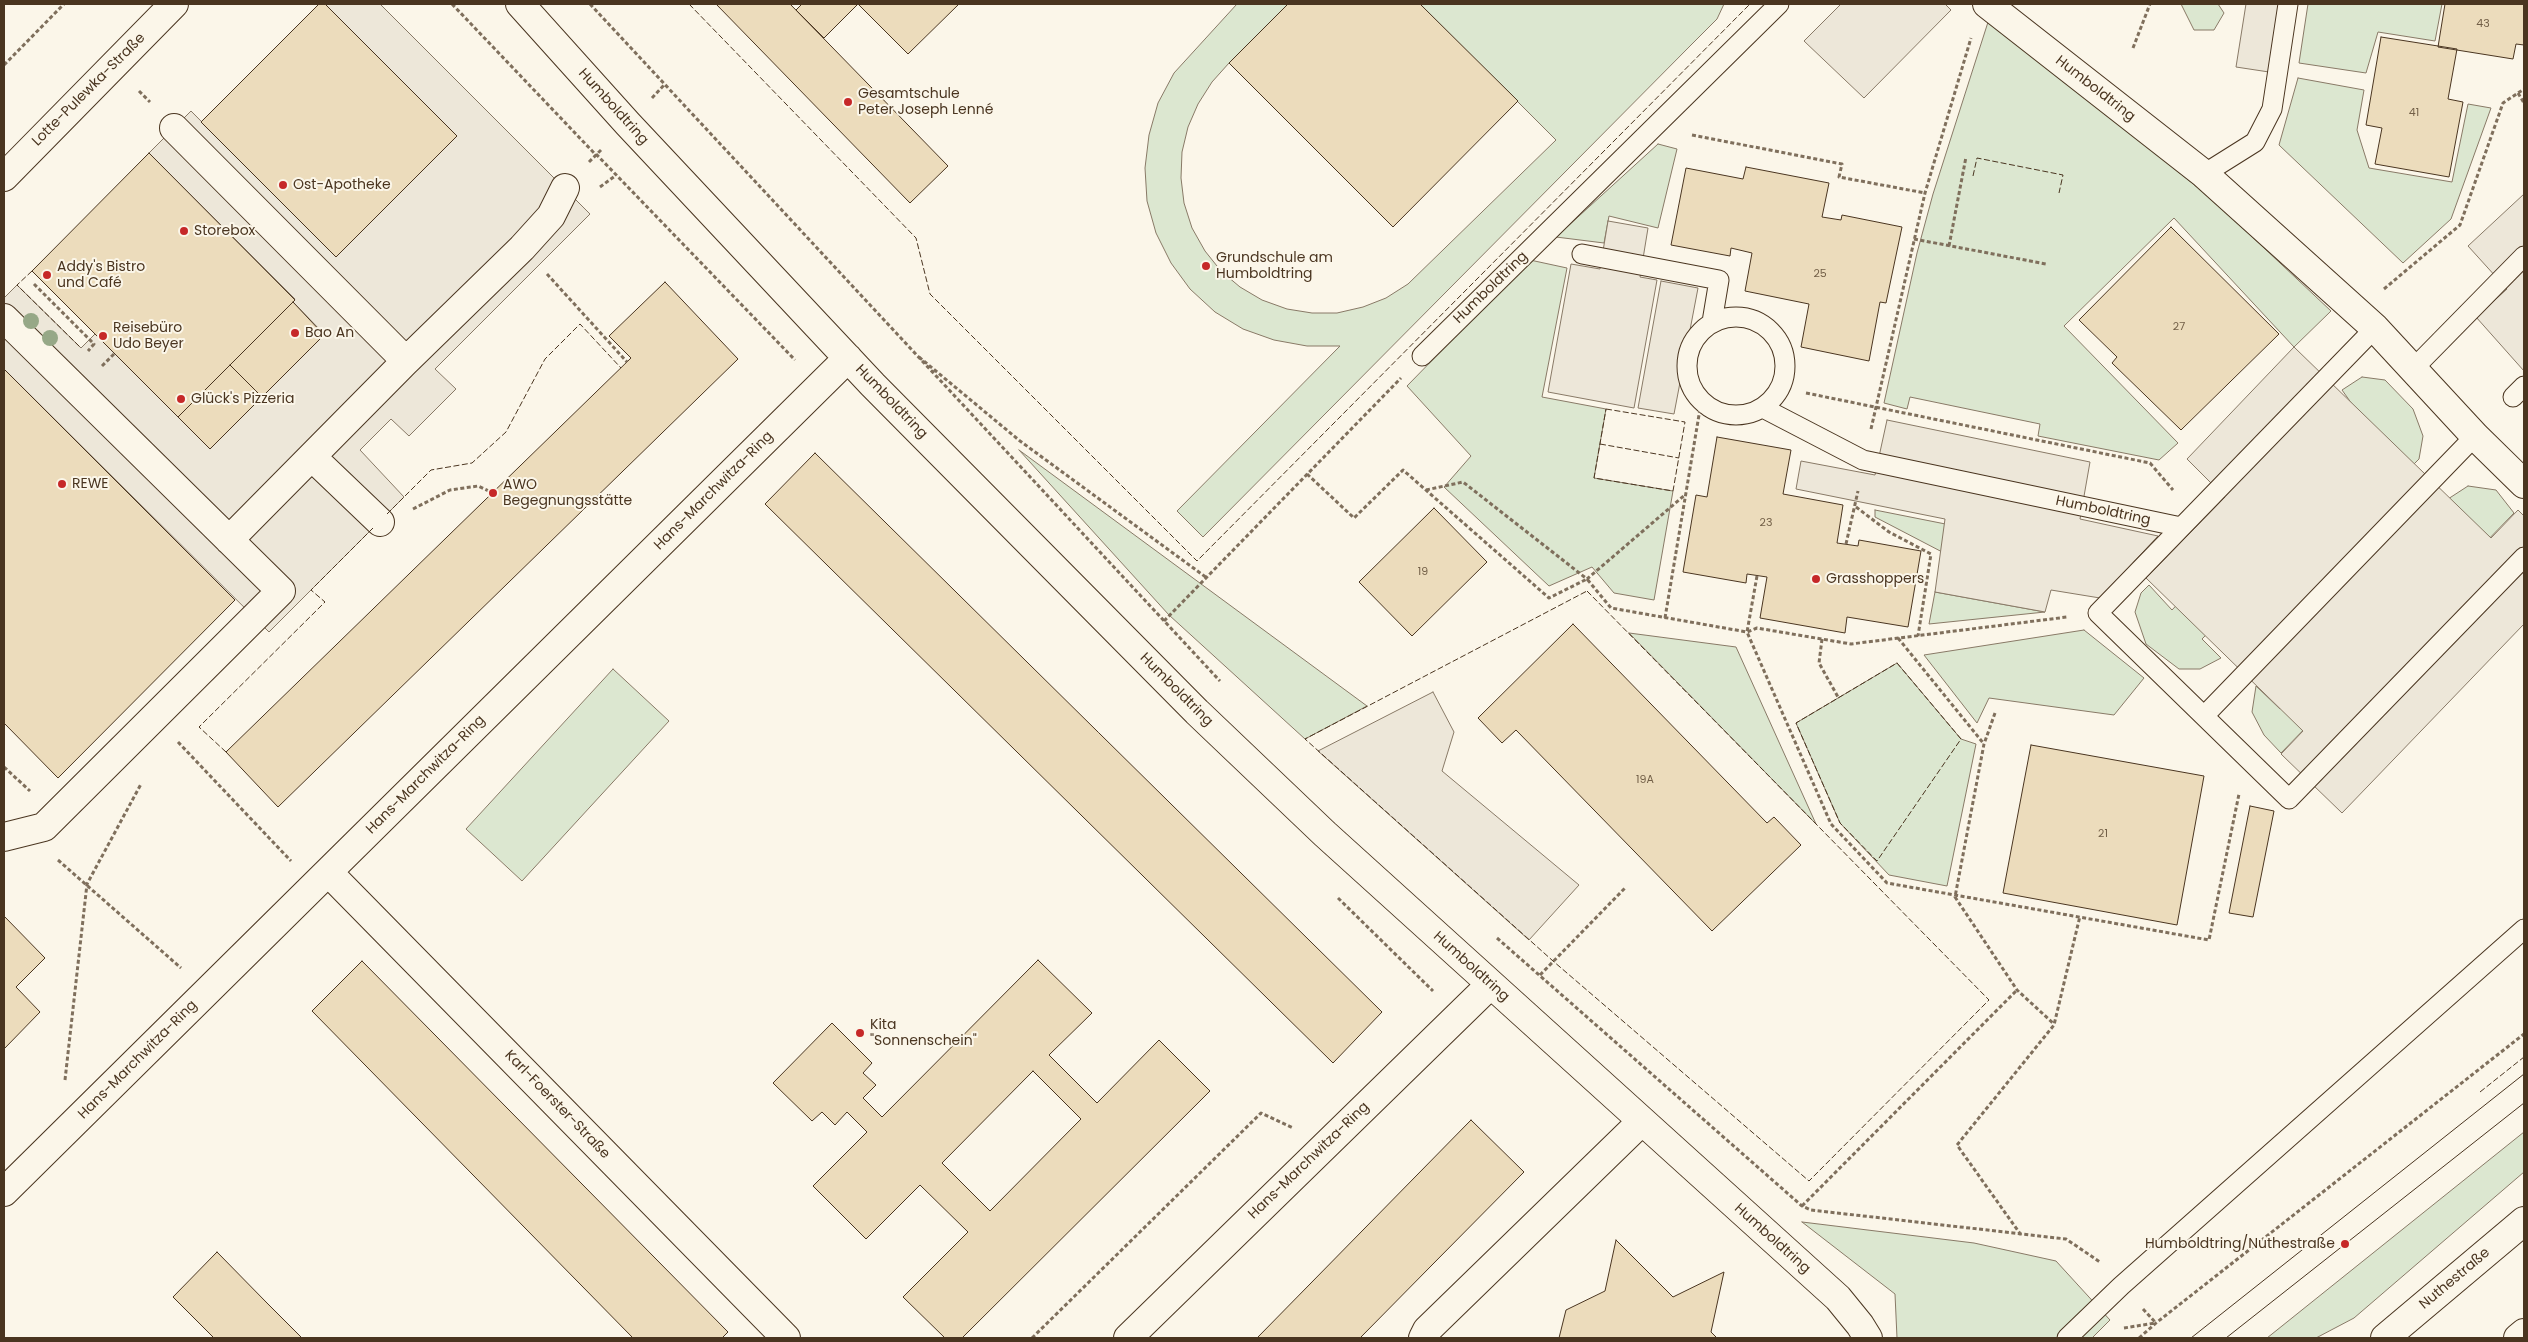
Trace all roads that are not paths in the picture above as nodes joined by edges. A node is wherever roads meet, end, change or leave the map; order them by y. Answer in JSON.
{"nodes":[{"id":1,"x":174,"y":4,"type":"edge"},
{"id":2,"x":520,"y":4,"type":"edge"},
{"id":3,"x":1779,"y":4,"type":"edge"},
{"id":4,"x":1987,"y":4,"type":"edge"},
{"id":5,"x":2288,"y":4,"type":"edge"},
{"id":6,"x":174,"y":128,"type":"dead end"},
{"id":7,"x":2204,"y":174,"type":"junction"},
{"id":8,"x":4,"y":177,"type":"edge"},
{"id":9,"x":565,"y":188,"type":"dead end"},
{"id":10,"x":1582,"y":254,"type":"dead end"},
{"id":11,"x":2524,"y":256,"type":"edge"},
{"id":12,"x":4,"y":318,"type":"edge"},
{"id":13,"x":2366,"y":320,"type":"junction"},
{"id":14,"x":1712,"y":322,"type":"junction"},
{"id":15,"x":1422,"y":356,"type":"road end"},
{"id":16,"x":848,"y":358,"type":"junction"},
{"id":17,"x":406,"y":361,"type":"junction"},
{"id":18,"x":2414,"y":368,"type":"junction"},
{"id":19,"x":1763,"y":408,"type":"junction"},
{"id":20,"x":2475,"y":436,"type":"junction"},
{"id":21,"x":312,"y":457,"type":"junction"},
{"id":22,"x":2524,"y":484,"type":"edge"},
{"id":23,"x":380,"y":522,"type":"road end"},
{"id":24,"x":2181,"y":527,"type":"junction"},
{"id":25,"x":229,"y":540,"type":"junction"},
{"id":26,"x":2524,"y":557,"type":"edge"},
{"id":27,"x":2204,"y":716,"type":"junction"},
{"id":28,"x":4,"y":836,"type":"edge"},
{"id":29,"x":322,"y":879,"type":"junction"},
{"id":30,"x":2524,"y":930,"type":"edge"},
{"id":31,"x":1490,"y":985,"type":"junction"},
{"id":32,"x":1641,"y":1122,"type":"junction"},
{"id":33,"x":4,"y":1192,"type":"edge"},
{"id":34,"x":2524,"y":1221,"type":"edge"},
{"id":35,"x":2524,"y":1333,"type":"edge"},
{"id":36,"x":1427,"y":1336,"type":"edge"},
{"id":37,"x":786,"y":1338,"type":"edge"},
{"id":38,"x":1128,"y":1338,"type":"edge"},
{"id":39,"x":1868,"y":1338,"type":"edge"},
{"id":40,"x":2068,"y":1338,"type":"edge"},
{"id":41,"x":2385,"y":1338,"type":"edge"},
{"id":42,"x":2518,"y":1338,"type":"edge"}],
"edges":[{"from":1,"to":8,"type":"main road","name":"Lotte-Pulewka-Straße"},
{"from":2,"to":16,"type":"main road","name":"Humboldtring"},
{"from":3,"to":15,"type":"lane","name":"Humboldtring"},
{"from":4,"to":7,"type":"main road","name":"Humboldtring"},
{"from":5,"to":7,"type":"lane"},
{"from":6,"to":17,"type":"main road"},
{"from":7,"to":13,"type":"main road","name":"Humboldtring"},
{"from":9,"to":17,"type":"main road"},
{"from":10,"to":14,"type":"lane"},
{"from":11,"to":18,"type":"lane"},
{"from":12,"to":25,"type":"main road"},
{"from":13,"to":18,"type":"main road","name":"Humboldtring"},
{"from":13,"to":24,"type":"lane"},
{"from":14,"to":19,"type":"lane"},
{"from":14,"to":19,"type":"lane"},
{"from":16,"to":29,"type":"main road","name":"Hans-Marchwitza-Ring"},
{"from":16,"to":31,"type":"main road","name":"Humboldtring"},
{"from":17,"to":21,"type":"main road"},
{"from":18,"to":20,"type":"main road","name":"Humboldtring"},
{"from":19,"to":24,"type":"lane","name":"Humboldtring"},
{"from":20,"to":22,"type":"main road","name":"Humboldtring"},
{"from":20,"to":27,"type":"lane"},
{"from":21,"to":23,"type":"main road"},
{"from":21,"to":25,"type":"main road"},
{"from":24,"to":27,"type":"lane"},
{"from":25,"to":28,"type":"main road"},
{"from":26,"to":27,"type":"lane"},
{"from":29,"to":33,"type":"main road","name":"Hans-Marchwitza-Ring"},
{"from":29,"to":37,"type":"main road","name":"Karl-Foerster-Straße"},
{"from":30,"to":40,"type":"lane"},
{"from":31,"to":32,"type":"main road","name":"Humboldtring"},
{"from":31,"to":38,"type":"main road","name":"Hans-Marchwitza-Ring"},
{"from":32,"to":36,"type":"main road"},
{"from":32,"to":39,"type":"main road","name":"Humboldtring"},
{"from":34,"to":41,"type":"main road","name":"Nuthestraße"},
{"from":35,"to":42,"type":"main road"}]}
